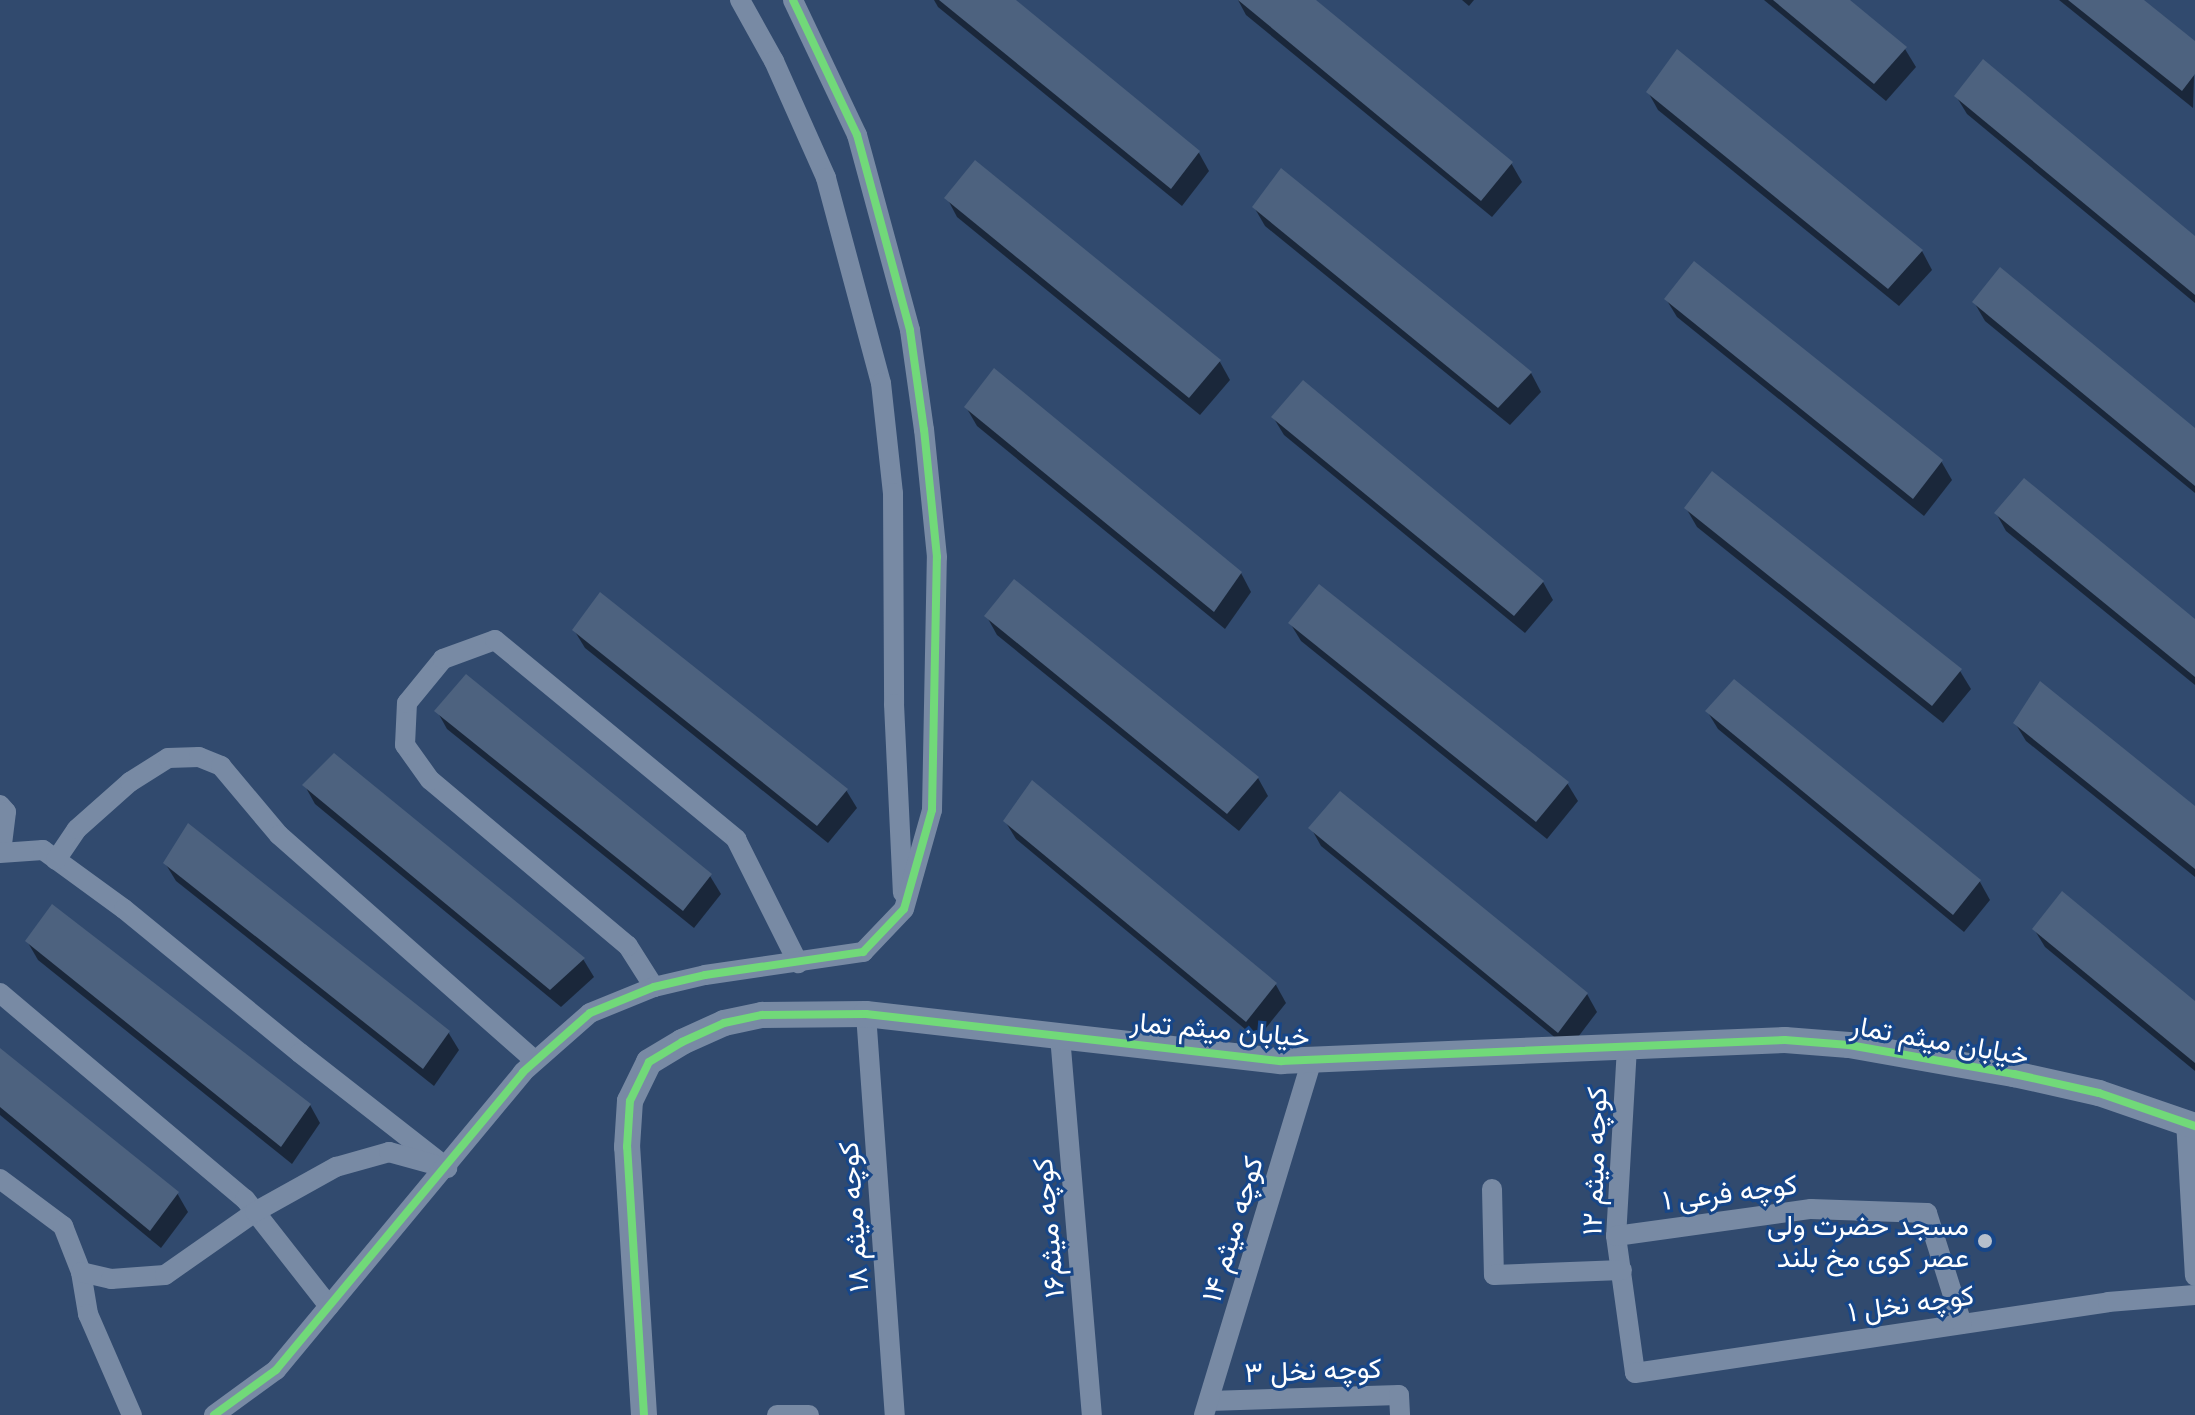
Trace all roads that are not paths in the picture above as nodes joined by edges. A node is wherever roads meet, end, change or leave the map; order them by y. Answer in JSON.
{"nodes":[{"id":1,"x":740,"y":0,"type":"edge"},
{"id":2,"x":793,"y":0,"type":"edge"},
{"id":3,"x":0,"y":805,"type":"edge"},
{"id":4,"x":0,"y":853,"type":"edge"},
{"id":5,"x":56,"y":860,"type":"junction"},
{"id":6,"x":904,"y":909,"type":"junction"},
{"id":7,"x":798,"y":963,"type":"junction"},
{"id":8,"x":654,"y":987,"type":"junction"},
{"id":9,"x":0,"y":993,"type":"edge"},
{"id":10,"x":866,"y":1014,"type":"junction"},
{"id":11,"x":1060,"y":1036,"type":"junction"},
{"id":12,"x":1627,"y":1047,"type":"junction"},
{"id":13,"x":1312,"y":1060,"type":"junction"},
{"id":14,"x":535,"y":1061,"type":"junction"},
{"id":15,"x":2191,"y":1124,"type":"edge"},
{"id":16,"x":447,"y":1168,"type":"junction"},
{"id":17,"x":0,"y":1179,"type":"edge"},
{"id":18,"x":1492,"y":1189,"type":"dead end"},
{"id":19,"x":255,"y":1212,"type":"junction"},
{"id":20,"x":1616,"y":1236,"type":"junction"},
{"id":21,"x":1622,"y":1270,"type":"junction"},
{"id":22,"x":81,"y":1272,"type":"junction"},
{"id":23,"x":2195,"y":1276,"type":"edge"},
{"id":24,"x":2195,"y":1295,"type":"edge"},
{"id":25,"x":329,"y":1306,"type":"junction"},
{"id":26,"x":1962,"y":1324,"type":"junction"},
{"id":27,"x":1635,"y":1373,"type":"joint"},
{"id":28,"x":1207,"y":1408,"type":"edge"},
{"id":29,"x":132,"y":1415,"type":"edge"},
{"id":30,"x":214,"y":1415,"type":"edge"},
{"id":31,"x":644,"y":1415,"type":"edge"},
{"id":32,"x":777,"y":1415,"type":"edge"},
{"id":33,"x":803,"y":1415,"type":"edge"},
{"id":34,"x":809,"y":1415,"type":"edge"},
{"id":35,"x":895,"y":1415,"type":"edge"},
{"id":36,"x":1092,"y":1415,"type":"edge"},
{"id":37,"x":1400,"y":1415,"type":"edge"}],
"edges":[{"from":1,"to":6,"type":"street"},
{"from":2,"to":6,"type":"street"},
{"from":3,"to":4,"type":"street"},
{"from":4,"to":5,"type":"street"},
{"from":5,"to":14,"type":"street"},
{"from":5,"to":16,"type":"street"},
{"from":6,"to":7,"type":"street"},
{"from":7,"to":8,"type":"street"},
{"from":7,"to":8,"type":"street"},
{"from":8,"to":14,"type":"street"},
{"from":9,"to":19,"type":"street"},
{"from":10,"to":11,"type":"street","name":"خیابان میثم تمار"},
{"from":10,"to":31,"type":"street","name":"خیابان میثم تمار"},
{"from":10,"to":35,"type":"street","name":"کوچه میثم ۱۸"},
{"from":11,"to":13,"type":"street","name":"خیابان میثم تمار"},
{"from":11,"to":36,"type":"street","name":"کوچه میثم۱۶"},
{"from":12,"to":13,"type":"street","name":"خیابان میثم تمار"},
{"from":12,"to":15,"type":"street","name":"خیابان میثم تمار"},
{"from":12,"to":20,"type":"street","name":"کوچه میثم ۱۲"},
{"from":13,"to":28,"type":"street","name":"کوچه میثم ۱۴"},
{"from":14,"to":16,"type":"street"},
{"from":15,"to":23,"type":"street"},
{"from":16,"to":19,"type":"street"},
{"from":16,"to":25,"type":"street"},
{"from":17,"to":22,"type":"street"},
{"from":18,"to":21,"type":"street"},
{"from":19,"to":22,"type":"street"},
{"from":19,"to":25,"type":"street"},
{"from":20,"to":21,"type":"street","name":"کوچه میثم ۱۲"},
{"from":20,"to":26,"type":"street","name":"کوچه فرعی ۱"},
{"from":21,"to":27,"type":"street","name":"کوچه میثم ۱۲"},
{"from":22,"to":29,"type":"street"},
{"from":24,"to":26,"type":"street","name":"کوچه نخل ۱"},
{"from":25,"to":30,"type":"street"},
{"from":26,"to":27,"type":"street","name":"کوچه نخل ۱"},
{"from":28,"to":37,"type":"street","name":"کوچه نخل ۳"},
{"from":32,"to":33,"type":"street"},
{"from":33,"to":34,"type":"street"}]}
